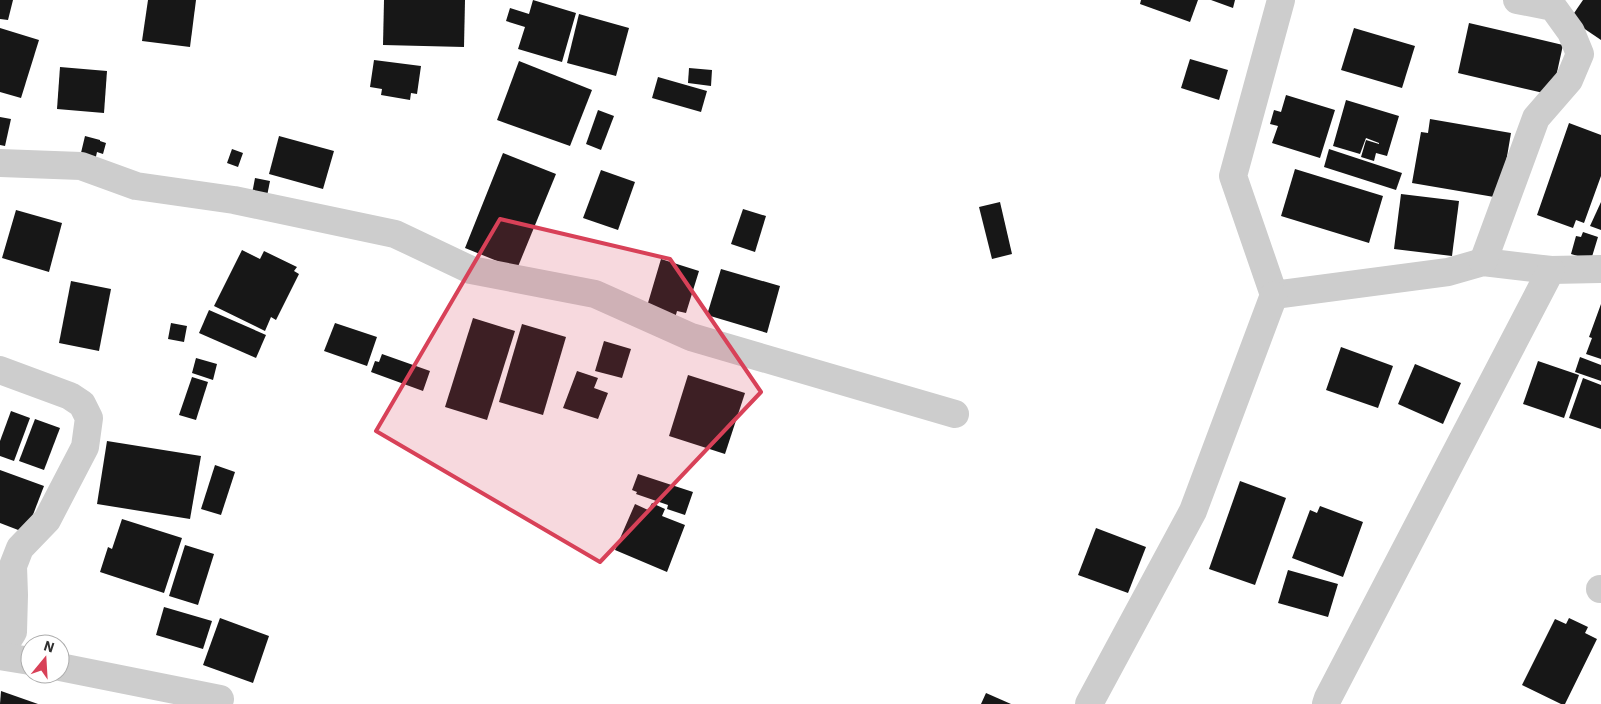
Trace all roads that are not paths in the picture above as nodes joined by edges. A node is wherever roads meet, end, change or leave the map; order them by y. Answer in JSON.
{"nodes":[{"id":1,"x":1281,"y":0,"type":"edge"},
{"id":2,"x":1517,"y":0,"type":"edge"},
{"id":3,"x":0,"y":163,"type":"edge"},
{"id":4,"x":1483,"y":262,"type":"junction"},
{"id":5,"x":1601,"y":269,"type":"edge"},
{"id":6,"x":1551,"y":270,"type":"junction"},
{"id":7,"x":1274,"y":295,"type":"junction"},
{"id":8,"x":0,"y":370,"type":"edge"},
{"id":9,"x":954,"y":414,"type":"dead end"},
{"id":10,"x":0,"y":654,"type":"edge"},
{"id":11,"x":20,"y":659,"type":"edge"},
{"id":12,"x":70,"y":670,"type":"edge"},
{"id":13,"x":220,"y":700,"type":"dead end"},
{"id":14,"x":1089,"y":704,"type":"edge"},
{"id":15,"x":1326,"y":704,"type":"edge"}],
"edges":[{"from":1,"to":7,"type":"street"},
{"from":2,"to":4,"type":"street"},
{"from":3,"to":9,"type":"street"},
{"from":4,"to":6,"type":"street"},
{"from":4,"to":7,"type":"street"},
{"from":5,"to":6,"type":"street"},
{"from":6,"to":15,"type":"street"},
{"from":7,"to":14,"type":"street"},
{"from":8,"to":10,"type":"street"},
{"from":10,"to":11,"type":"street"},
{"from":12,"to":13,"type":"street"}]}
